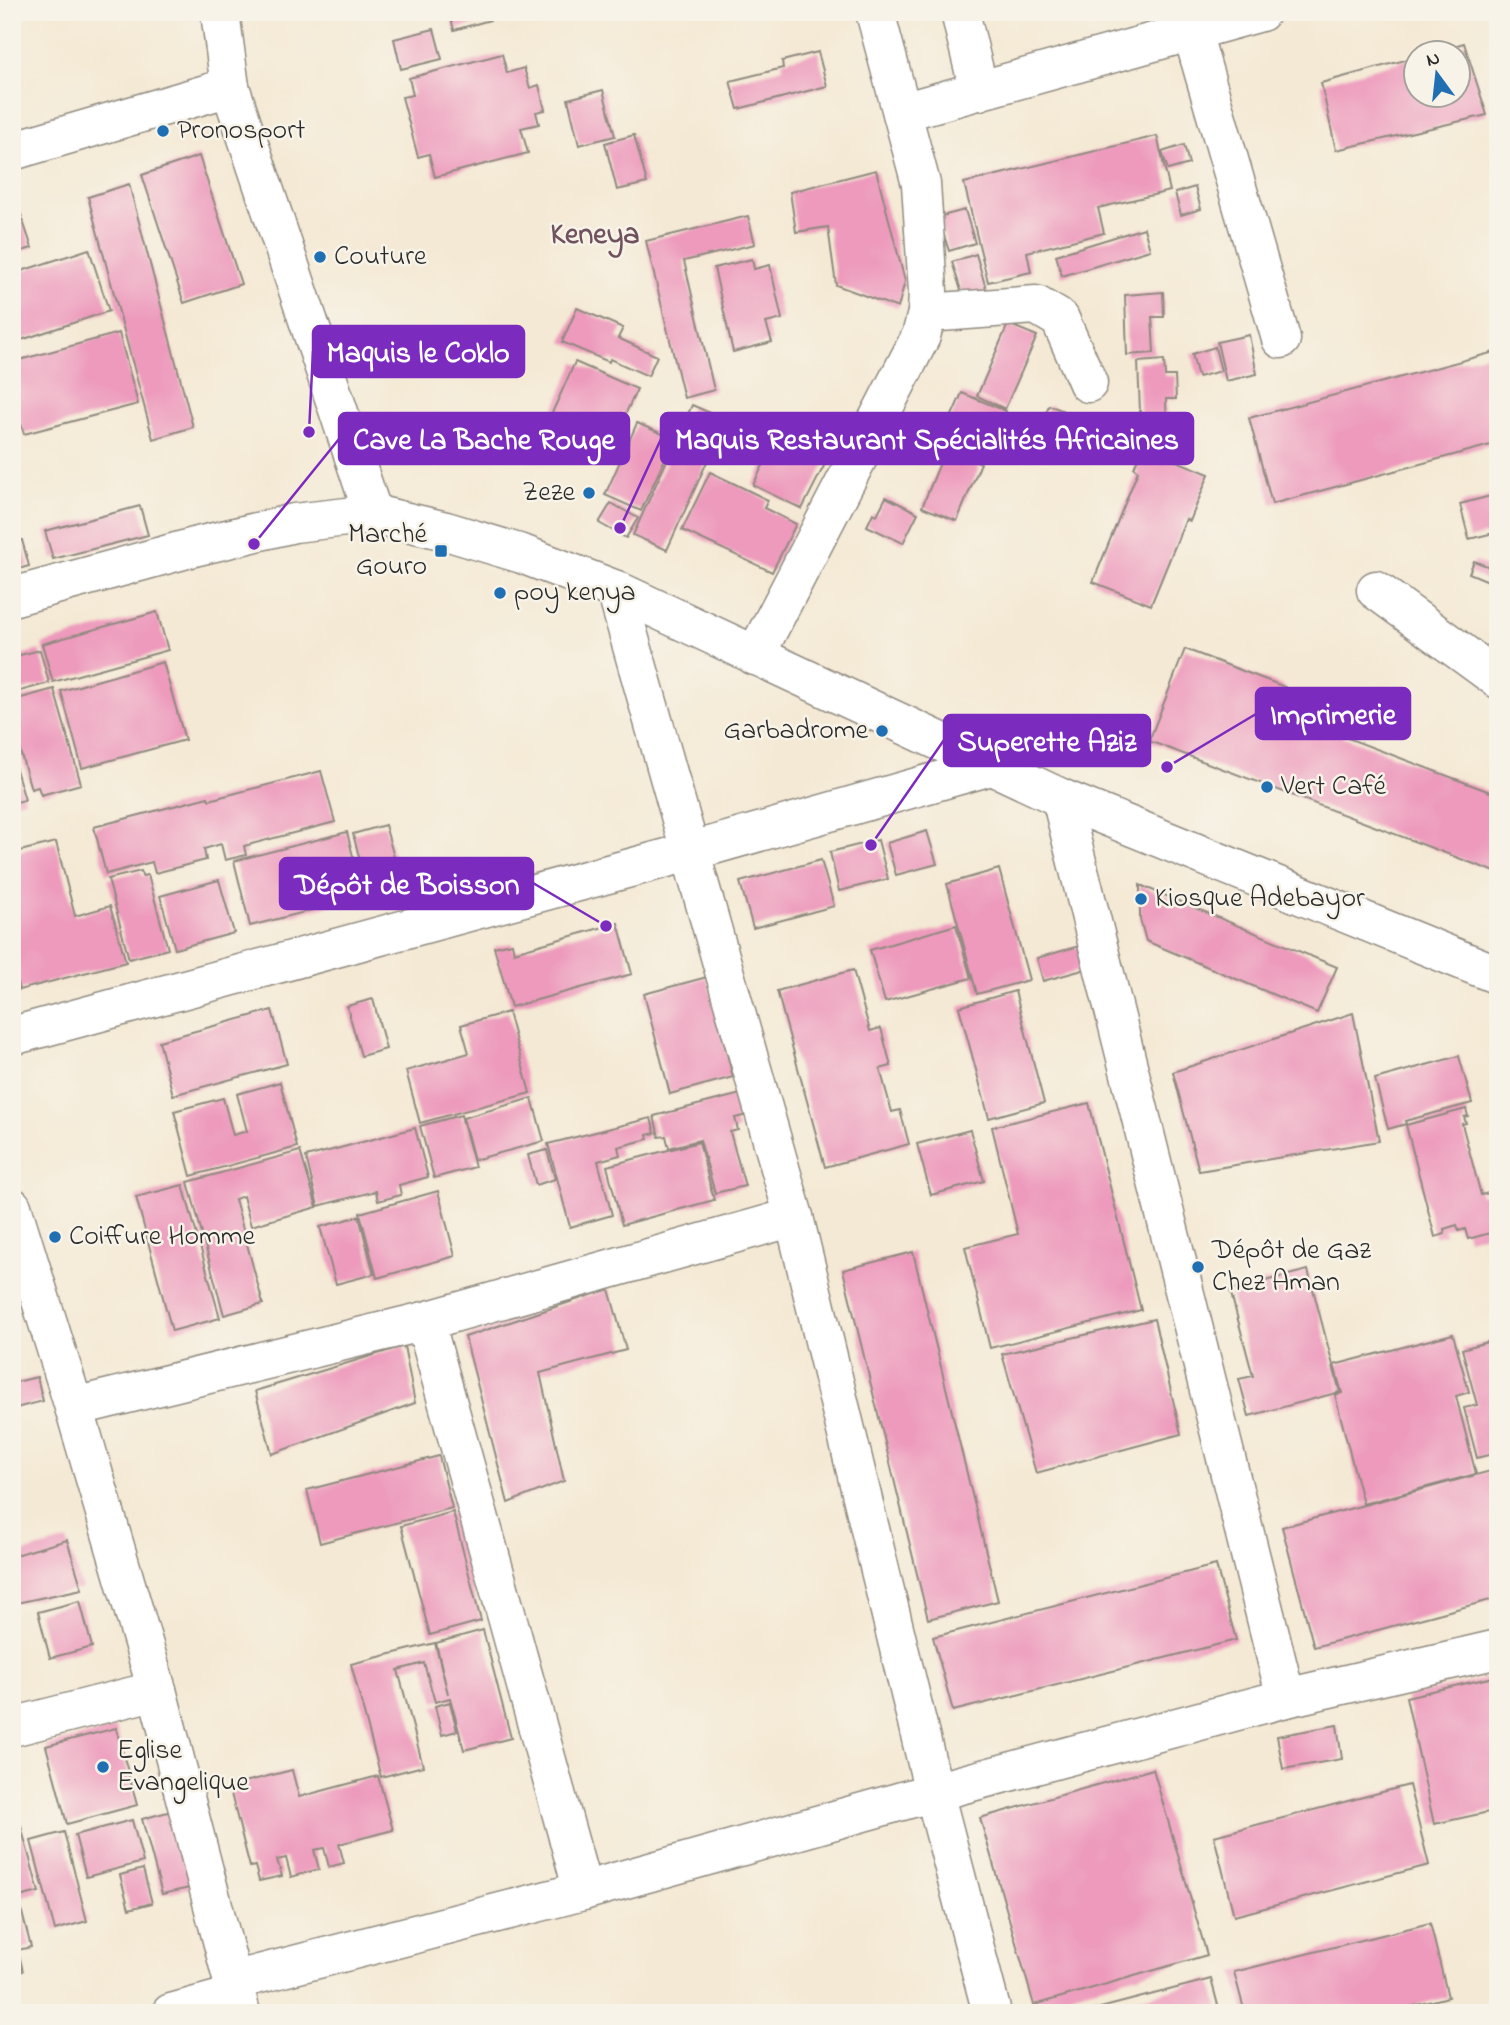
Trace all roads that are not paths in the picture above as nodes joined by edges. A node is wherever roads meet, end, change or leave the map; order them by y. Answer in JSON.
{"nodes":[{"id":1,"x":220,"y":12,"type":"edge"},
{"id":2,"x":875,"y":12,"type":"edge"},
{"id":3,"x":960,"y":12,"type":"edge"},
{"id":4,"x":1261,"y":12,"type":"edge"},
{"id":5,"x":1192,"y":32,"type":"junction"},
{"id":6,"x":230,"y":87,"type":"junction"},
{"id":7,"x":979,"y":91,"type":"junction"},
{"id":8,"x":902,"y":112,"type":"junction"},
{"id":9,"x":12,"y":152,"type":"edge"},
{"id":10,"x":927,"y":313,"type":"junction"},
{"id":11,"x":1281,"y":339,"type":"dead end"},
{"id":12,"x":1088,"y":383,"type":"dead end"},
{"id":13,"x":373,"y":514,"type":"junction"},
{"id":14,"x":616,"y":590,"type":"junction"},
{"id":15,"x":1376,"y":590,"type":"dead end"},
{"id":16,"x":12,"y":597,"type":"edge"},
{"id":17,"x":755,"y":656,"type":"junction"},
{"id":18,"x":1498,"y":679,"type":"edge"},
{"id":19,"x":991,"y":766,"type":"junction"},
{"id":20,"x":1061,"y":798,"type":"junction"},
{"id":21,"x":689,"y":852,"type":"junction"},
{"id":22,"x":1498,"y":975,"type":"edge"},
{"id":23,"x":12,"y":1036,"type":"edge"},
{"id":24,"x":12,"y":1207,"type":"edge"},
{"id":25,"x":794,"y":1217,"type":"junction"},
{"id":26,"x":425,"y":1321,"type":"junction"},
{"id":27,"x":74,"y":1407,"type":"junction"},
{"id":28,"x":1498,"y":1649,"type":"edge"},
{"id":29,"x":157,"y":1690,"type":"junction"},
{"id":30,"x":1286,"y":1698,"type":"junction"},
{"id":31,"x":12,"y":1727,"type":"edge"},
{"id":32,"x":934,"y":1792,"type":"junction"},
{"id":33,"x":583,"y":1891,"type":"junction"},
{"id":34,"x":236,"y":1996,"type":"edge"},
{"id":35,"x":171,"y":2013,"type":"edge"},
{"id":36,"x":992,"y":2013,"type":"edge"}],
"edges":[{"from":1,"to":6,"type":"street"},
{"from":2,"to":8,"type":"street"},
{"from":3,"to":7,"type":"street"},
{"from":4,"to":5,"type":"street"},
{"from":5,"to":7,"type":"street"},
{"from":5,"to":11,"type":"street"},
{"from":6,"to":9,"type":"street"},
{"from":6,"to":13,"type":"street"},
{"from":7,"to":8,"type":"street"},
{"from":8,"to":10,"type":"street"},
{"from":10,"to":12,"type":"street"},
{"from":10,"to":17,"type":"street"},
{"from":13,"to":14,"type":"street"},
{"from":13,"to":16,"type":"street"},
{"from":14,"to":17,"type":"street"},
{"from":14,"to":21,"type":"street"},
{"from":15,"to":18,"type":"street"},
{"from":17,"to":19,"type":"street"},
{"from":19,"to":20,"type":"street"},
{"from":19,"to":21,"type":"street"},
{"from":20,"to":22,"type":"street"},
{"from":20,"to":30,"type":"street"},
{"from":21,"to":23,"type":"street"},
{"from":21,"to":25,"type":"street"},
{"from":24,"to":27,"type":"street"},
{"from":25,"to":26,"type":"street"},
{"from":25,"to":32,"type":"street"},
{"from":26,"to":27,"type":"street"},
{"from":26,"to":33,"type":"street"},
{"from":27,"to":29,"type":"street"},
{"from":28,"to":30,"type":"street"},
{"from":29,"to":31,"type":"street"},
{"from":29,"to":34,"type":"street"},
{"from":30,"to":32,"type":"street"},
{"from":32,"to":33,"type":"street"},
{"from":32,"to":36,"type":"street"},
{"from":33,"to":34,"type":"street"},
{"from":34,"to":35,"type":"street"}]}
